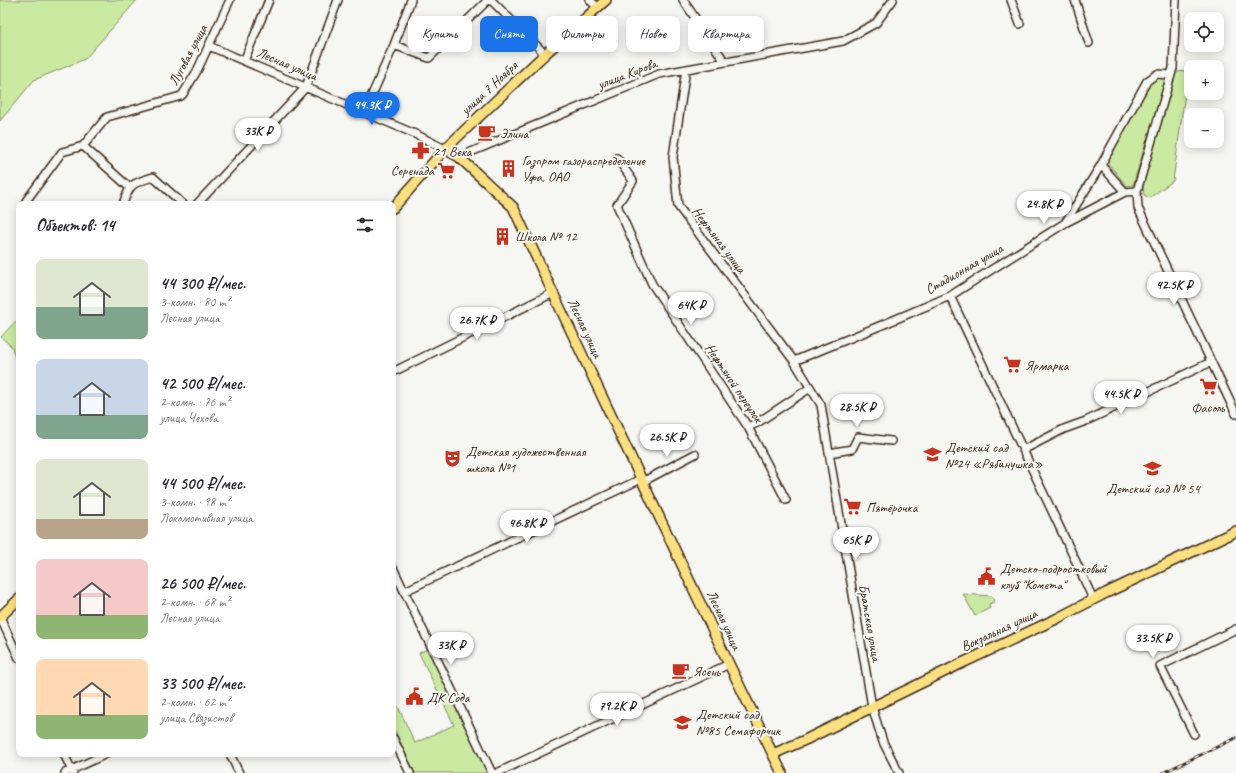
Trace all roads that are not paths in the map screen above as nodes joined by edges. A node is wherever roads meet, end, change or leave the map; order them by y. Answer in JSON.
{"nodes":[{"id":1,"x":230,"y":0,"type":"edge"},
{"id":2,"x":268,"y":0,"type":"edge"},
{"id":3,"x":338,"y":0,"type":"edge"},
{"id":4,"x":411,"y":0,"type":"edge"},
{"id":5,"x":490,"y":0,"type":"edge"},
{"id":6,"x":590,"y":0,"type":"edge"},
{"id":7,"x":606,"y":0,"type":"edge"},
{"id":8,"x":683,"y":0,"type":"edge"},
{"id":9,"x":893,"y":0,"type":"edge"},
{"id":10,"x":1011,"y":0,"type":"edge"},
{"id":11,"x":1075,"y":0,"type":"edge"},
{"id":12,"x":1176,"y":0,"type":"edge"},
{"id":13,"x":598,"y":8,"type":"junction"},
{"id":14,"x":1020,"y":24,"type":"dead end"},
{"id":15,"x":1089,"y":43,"type":"dead end"},
{"id":16,"x":394,"y":45,"type":"junction"},
{"id":17,"x":209,"y":46,"type":"junction"},
{"id":18,"x":546,"y":54,"type":"junction"},
{"id":19,"x":244,"y":61,"type":"junction"},
{"id":20,"x":725,"y":62,"type":"junction"},
{"id":21,"x":686,"y":69,"type":"junction"},
{"id":22,"x":1170,"y":75,"type":"junction"},
{"id":23,"x":306,"y":87,"type":"junction"},
{"id":24,"x":364,"y":113,"type":"junction"},
{"id":25,"x":83,"y":146,"type":"junction"},
{"id":26,"x":445,"y":149,"type":"junction"},
{"id":27,"x":459,"y":157,"type":"junction"},
{"id":28,"x":617,"y":158,"type":"dead end"},
{"id":29,"x":1101,"y":165,"type":"junction"},
{"id":30,"x":130,"y":188,"type":"junction"},
{"id":31,"x":1137,"y":191,"type":"junction"},
{"id":32,"x":1125,"y":192,"type":"junction"},
{"id":33,"x":29,"y":201,"type":"edge"},
{"id":34,"x":125,"y":201,"type":"edge"},
{"id":35,"x":180,"y":201,"type":"edge"},
{"id":36,"x":199,"y":201,"type":"edge"},
{"id":37,"x":396,"y":205,"type":"edge"},
{"id":38,"x":1065,"y":223,"type":"junction"},
{"id":39,"x":553,"y":293,"type":"junction"},
{"id":40,"x":950,"y":296,"type":"junction"},
{"id":41,"x":794,"y":361,"type":"junction"},
{"id":42,"x":1211,"y":362,"type":"junction"},
{"id":43,"x":396,"y":371,"type":"edge"},
{"id":44,"x":810,"y":388,"type":"junction"},
{"id":45,"x":1234,"y":405,"type":"edge"},
{"id":46,"x":1236,"y":414,"type":"edge"},
{"id":47,"x":748,"y":426,"type":"junction"},
{"id":48,"x":891,"y":441,"type":"dead end"},
{"id":49,"x":1023,"y":450,"type":"junction"},
{"id":50,"x":829,"y":453,"type":"junction"},
{"id":51,"x":696,"y":454,"type":"dead end"},
{"id":52,"x":641,"y":479,"type":"junction"},
{"id":53,"x":786,"y":500,"type":"dead end"},
{"id":54,"x":1236,"y":531,"type":"edge"},
{"id":55,"x":396,"y":574,"type":"edge"},
{"id":56,"x":405,"y":591,"type":"junction"},
{"id":57,"x":1093,"y":599,"type":"junction"},
{"id":58,"x":16,"y":601,"type":"edge"},
{"id":59,"x":0,"y":617,"type":"edge"},
{"id":60,"x":1236,"y":629,"type":"edge"},
{"id":61,"x":16,"y":652,"type":"edge"},
{"id":62,"x":729,"y":664,"type":"junction"},
{"id":63,"x":872,"y":707,"type":"junction"},
{"id":64,"x":1194,"y":734,"type":"dead end"},
{"id":65,"x":396,"y":744,"type":"edge"},
{"id":66,"x":773,"y":754,"type":"junction"},
{"id":67,"x":65,"y":757,"type":"edge"},
{"id":68,"x":100,"y":757,"type":"edge"},
{"id":69,"x":231,"y":757,"type":"edge"},
{"id":70,"x":70,"y":772,"type":"edge"},
{"id":71,"x":239,"y":773,"type":"edge"},
{"id":72,"x":410,"y":773,"type":"edge"},
{"id":73,"x":492,"y":773,"type":"edge"},
{"id":74,"x":497,"y":773,"type":"edge"},
{"id":75,"x":782,"y":773,"type":"edge"},
{"id":76,"x":899,"y":773,"type":"edge"}],
"edges":[{"from":1,"to":17,"type":"street","name":"Луговая улица"},
{"from":2,"to":19,"type":"street"},
{"from":3,"to":23,"type":"street"},
{"from":4,"to":16,"type":"street"},
{"from":5,"to":16,"type":"street"},
{"from":5,"to":18,"type":"street"},
{"from":6,"to":13,"type":"street"},
{"from":7,"to":13,"type":"main road","name":"улица 7 Ноября"},
{"from":8,"to":20,"type":"street"},
{"from":9,"to":20,"type":"street","name":"улица Кирова"},
{"from":10,"to":14,"type":"street"},
{"from":11,"to":15,"type":"street"},
{"from":12,"to":22,"type":"street"},
{"from":13,"to":18,"type":"main road","name":"улица 7 Ноября"},
{"from":16,"to":24,"type":"street"},
{"from":17,"to":19,"type":"street","name":"Лесная улица"},
{"from":17,"to":25,"type":"street","name":"Луговая улица"},
{"from":18,"to":26,"type":"main road","name":"улица 7 Ноября"},
{"from":19,"to":23,"type":"street","name":"Лесная улица"},
{"from":20,"to":21,"type":"street","name":"улица Кирова"},
{"from":21,"to":27,"type":"street","name":"улица Кирова"},
{"from":21,"to":41,"type":"street","name":"Нефтяная улица"},
{"from":22,"to":29,"type":"street"},
{"from":22,"to":31,"type":"street"},
{"from":23,"to":24,"type":"street","name":"Лесная улица"},
{"from":23,"to":36,"type":"street"},
{"from":24,"to":26,"type":"street","name":"Лесная улица"},
{"from":25,"to":30,"type":"street"},
{"from":25,"to":33,"type":"street"},
{"from":26,"to":27,"type":"main road","name":"Лесная улица"},
{"from":26,"to":37,"type":"main road","name":"улица 7 Ноября"},
{"from":27,"to":39,"type":"main road","name":"Лесная улица"},
{"from":28,"to":47,"type":"street","name":"Нефтяной переулок"},
{"from":29,"to":32,"type":"street"},
{"from":29,"to":38,"type":"street"},
{"from":30,"to":34,"type":"street"},
{"from":30,"to":35,"type":"street"},
{"from":31,"to":32,"type":"street","name":"Стадионная улица"},
{"from":31,"to":42,"type":"street"},
{"from":32,"to":38,"type":"street","name":"Стадионная улица"},
{"from":38,"to":40,"type":"street","name":"Стадионная улица"},
{"from":39,"to":43,"type":"street"},
{"from":39,"to":52,"type":"main road","name":"Лесная улица"},
{"from":40,"to":41,"type":"street","name":"Стадионная улица"},
{"from":40,"to":49,"type":"street"},
{"from":41,"to":44,"type":"street","name":"Братская улица"},
{"from":42,"to":45,"type":"street"},
{"from":42,"to":49,"type":"street"},
{"from":44,"to":47,"type":"street"},
{"from":44,"to":50,"type":"street","name":"Братская улица"},
{"from":45,"to":46,"type":"street"},
{"from":47,"to":53,"type":"street","name":"Нефтяной переулок"},
{"from":48,"to":50,"type":"street"},
{"from":49,"to":57,"type":"street"},
{"from":50,"to":63,"type":"street","name":"Братская улица"},
{"from":51,"to":52,"type":"street"},
{"from":52,"to":56,"type":"street"},
{"from":52,"to":62,"type":"main road","name":"Лесная улица"},
{"from":54,"to":57,"type":"main road","name":"Вокзальная улица"},
{"from":55,"to":56,"type":"street"},
{"from":56,"to":73,"type":"street"},
{"from":57,"to":63,"type":"main road","name":"Вокзальная улица"},
{"from":58,"to":59,"type":"main road"},
{"from":59,"to":61,"type":"street"},
{"from":60,"to":64,"type":"street"},
{"from":62,"to":66,"type":"main road","name":"Лесная улица"},
{"from":62,"to":74,"type":"street"},
{"from":63,"to":66,"type":"main road","name":"Вокзальная улица"},
{"from":63,"to":76,"type":"street","name":"Братская улица"},
{"from":65,"to":72,"type":"street"},
{"from":66,"to":75,"type":"main road","name":"Лесная улица"},
{"from":67,"to":70,"type":"street"},
{"from":68,"to":70,"type":"street"},
{"from":69,"to":71,"type":"street"}]}
